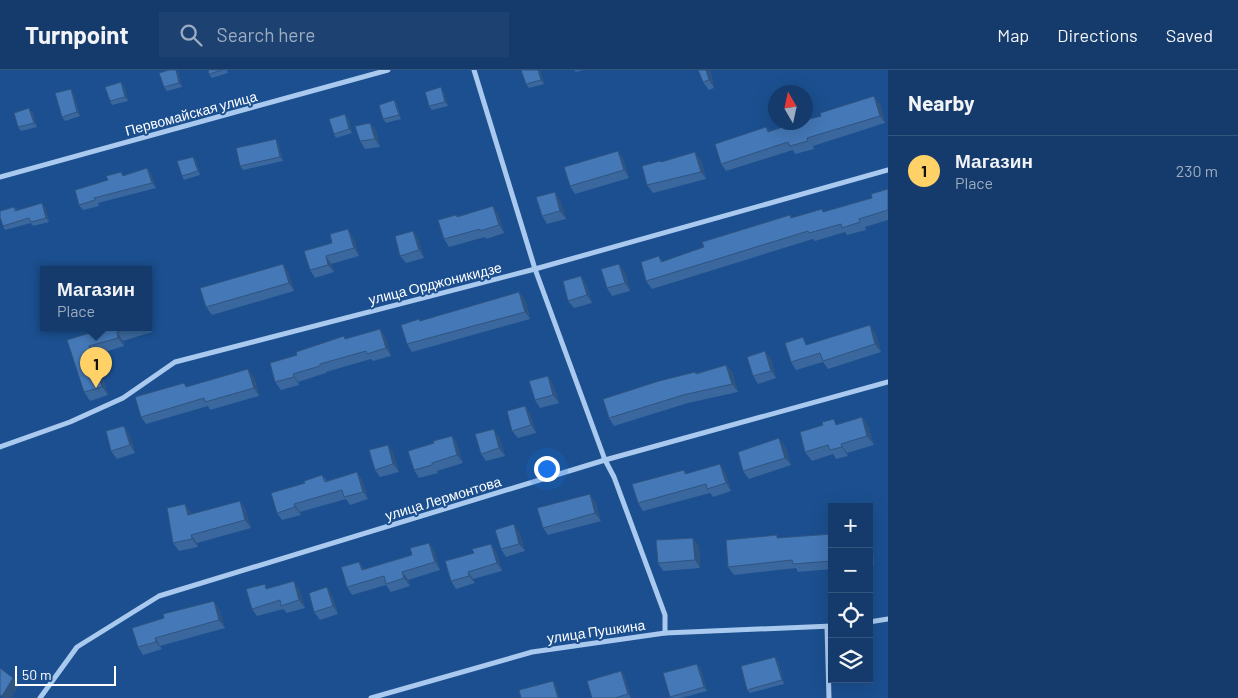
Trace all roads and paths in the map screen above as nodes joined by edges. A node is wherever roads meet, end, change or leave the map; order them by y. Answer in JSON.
{"nodes":[{"id":1,"x":388,"y":70,"type":"edge"},
{"id":2,"x":474,"y":70,"type":"edge"},
{"id":3,"x":888,"y":170,"type":"edge"},
{"id":4,"x":0,"y":177,"type":"edge"},
{"id":5,"x":535,"y":269,"type":"junction"},
{"id":6,"x":888,"y":382,"type":"edge"},
{"id":7,"x":0,"y":446,"type":"edge"},
{"id":8,"x":605,"y":460,"type":"junction"},
{"id":9,"x":888,"y":619,"type":"edge"},
{"id":10,"x":873,"y":621,"type":"edge"},
{"id":11,"x":828,"y":626,"type":"edge"},
{"id":12,"x":665,"y":633,"type":"junction"},
{"id":13,"x":829,"y":638,"type":"edge"},
{"id":14,"x":40,"y":698,"type":"edge"},
{"id":15,"x":370,"y":698,"type":"edge"},
{"id":16,"x":829,"y":698,"type":"edge"}],
"edges":[{"from":1,"to":4,"type":"street","name":"Первомайская улица"},
{"from":2,"to":5,"type":"street"},
{"from":3,"to":5,"type":"street","name":"улица Орджоникидзе"},
{"from":5,"to":7,"type":"street","name":"улица Орджоникидзе"},
{"from":5,"to":8,"type":"street"},
{"from":6,"to":8,"type":"street","name":"улица Лермонтова"},
{"from":8,"to":12,"type":"street"},
{"from":8,"to":14,"type":"street","name":"улица Лермонтова"},
{"from":9,"to":10,"type":"street"},
{"from":11,"to":12,"type":"street","name":"улица Пушкина"},
{"from":12,"to":15,"type":"street","name":"улица Пушкина"},
{"from":13,"to":16,"type":"street"}]}
